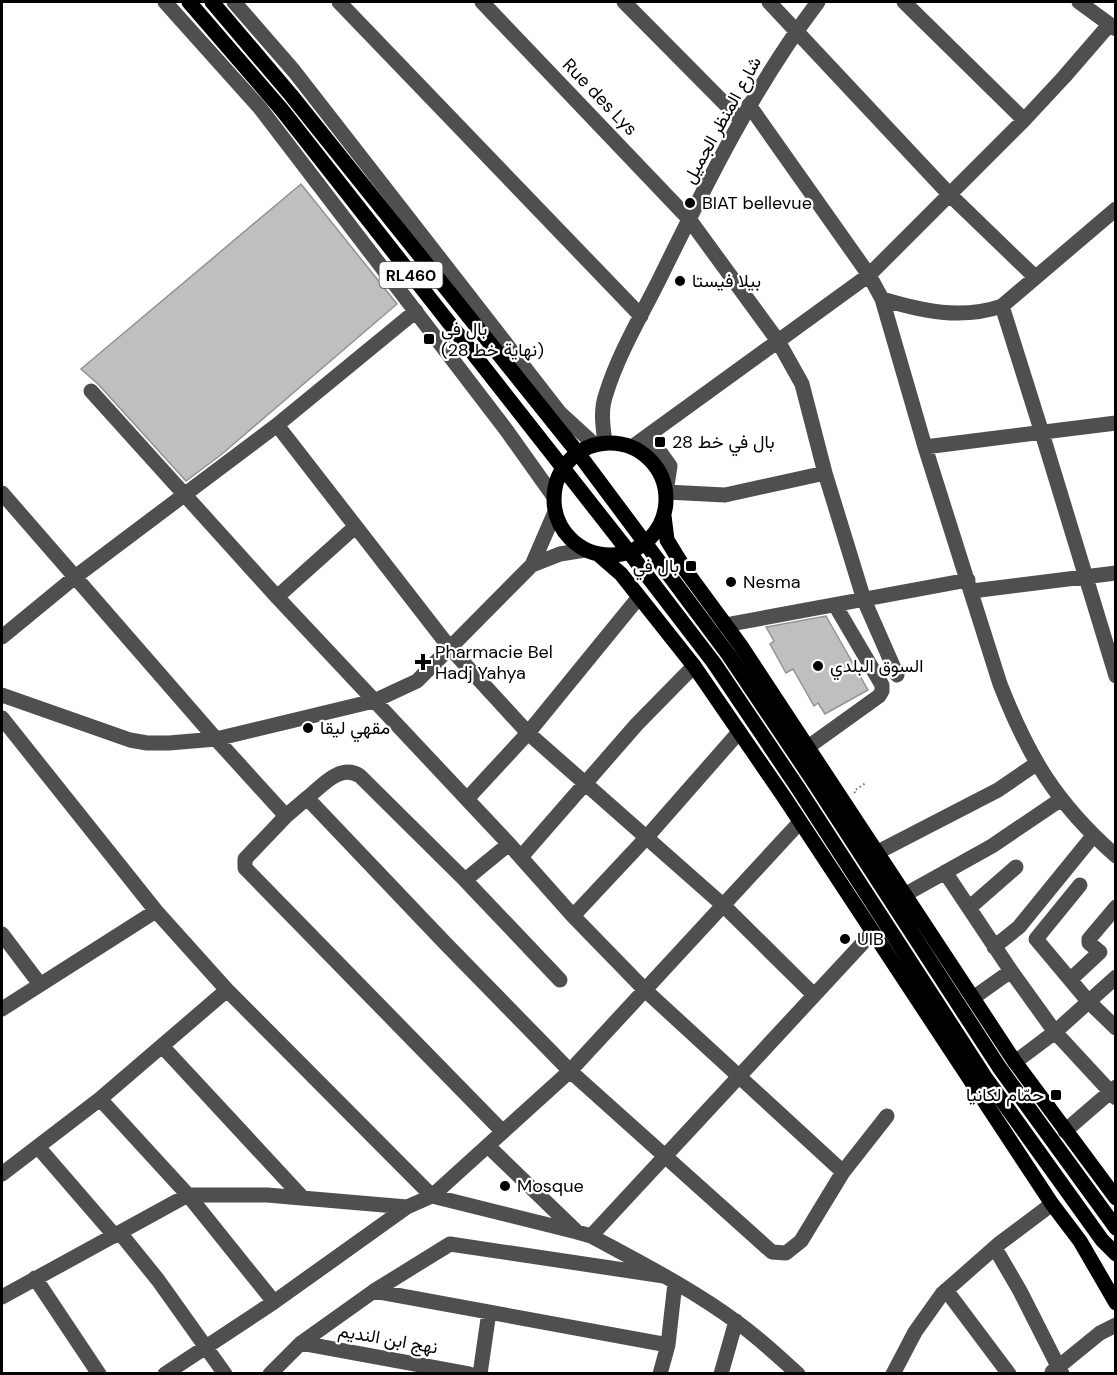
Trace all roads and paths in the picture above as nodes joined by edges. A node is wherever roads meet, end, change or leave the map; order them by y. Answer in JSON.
{"nodes":[{"id":1,"x":165,"y":2,"type":"edge"},
{"id":2,"x":189,"y":2,"type":"edge"},
{"id":3,"x":212,"y":2,"type":"edge"},
{"id":4,"x":234,"y":2,"type":"edge"},
{"id":5,"x":339,"y":2,"type":"edge"},
{"id":6,"x":482,"y":2,"type":"edge"},
{"id":7,"x":624,"y":2,"type":"edge"},
{"id":8,"x":769,"y":2,"type":"edge"},
{"id":9,"x":819,"y":2,"type":"edge"},
{"id":10,"x":904,"y":2,"type":"edge"},
{"id":11,"x":1079,"y":2,"type":"edge"},
{"id":12,"x":1112,"y":27,"type":"edge"},
{"id":13,"x":797,"y":30,"type":"junction"},
{"id":14,"x":749,"y":105,"type":"junction"},
{"id":15,"x":741,"y":120,"type":"junction"},
{"id":16,"x":1023,"y":120,"type":"junction"},
{"id":17,"x":949,"y":194,"type":"junction"},
{"id":18,"x":1116,"y":209,"type":"edge"},
{"id":19,"x":689,"y":219,"type":"junction"},
{"id":20,"x":868,"y":275,"type":"junction"},
{"id":21,"x":1035,"y":277,"type":"junction"},
{"id":22,"x":882,"y":299,"type":"junction"},
{"id":23,"x":1002,"y":306,"type":"junction"},
{"id":24,"x":416,"y":311,"type":"junction"},
{"id":25,"x":641,"y":316,"type":"junction"},
{"id":26,"x":778,"y":340,"type":"junction"},
{"id":27,"x":91,"y":391,"type":"dead end"},
{"id":28,"x":1116,"y":423,"type":"edge"},
{"id":29,"x":277,"y":425,"type":"junction"},
{"id":30,"x":1042,"y":433,"type":"junction"},
{"id":31,"x":600,"y":444,"type":"junction"},
{"id":32,"x":632,"y":447,"type":"junction"},
{"id":33,"x":925,"y":447,"type":"junction"},
{"id":34,"x":578,"y":453,"type":"junction"},
{"id":35,"x":563,"y":468,"type":"junction"},
{"id":36,"x":825,"y":473,"type":"junction"},
{"id":37,"x":666,"y":492,"type":"junction"},
{"id":38,"x":2,"y":493,"type":"edge"},
{"id":39,"x":184,"y":494,"type":"junction"},
{"id":40,"x":554,"y":505,"type":"junction"},
{"id":41,"x":664,"y":516,"type":"junction"},
{"id":42,"x":355,"y":527,"type":"junction"},
{"id":43,"x":645,"y":543,"type":"junction"},
{"id":44,"x":592,"y":552,"type":"junction"},
{"id":45,"x":629,"y":552,"type":"junction"},
{"id":46,"x":532,"y":565,"type":"junction"},
{"id":47,"x":1116,"y":573,"type":"edge"},
{"id":48,"x":1085,"y":576,"type":"junction"},
{"id":49,"x":75,"y":577,"type":"junction"},
{"id":50,"x":970,"y":586,"type":"junction"},
{"id":51,"x":277,"y":597,"type":"junction"},
{"id":52,"x":639,"y":597,"type":"junction"},
{"id":53,"x":864,"y":600,"type":"junction"},
{"id":54,"x":835,"y":605,"type":"junction"},
{"id":55,"x":725,"y":625,"type":"junction"},
{"id":56,"x":2,"y":637,"type":"edge"},
{"id":57,"x":450,"y":648,"type":"junction"},
{"id":58,"x":694,"y":666,"type":"junction"},
{"id":59,"x":897,"y":675,"type":"dead end"},
{"id":60,"x":1116,"y":676,"type":"edge"},
{"id":61,"x":2,"y":695,"type":"edge"},
{"id":62,"x":374,"y":701,"type":"junction"},
{"id":63,"x":2,"y":718,"type":"edge"},
{"id":64,"x":740,"y":732,"type":"junction"},
{"id":65,"x":528,"y":733,"type":"junction"},
{"id":66,"x":216,"y":738,"type":"junction"},
{"id":67,"x":808,"y":747,"type":"junction"},
{"id":68,"x":1036,"y":764,"type":"junction"},
{"id":69,"x":867,"y":782,"type":"dead end"},
{"id":70,"x":586,"y":784,"type":"junction"},
{"id":71,"x":854,"y":791,"type":"dead end"},
{"id":72,"x":307,"y":798,"type":"junction"},
{"id":73,"x":467,"y":799,"type":"junction"},
{"id":74,"x":1060,"y":800,"type":"junction"},
{"id":75,"x":286,"y":816,"type":"junction"},
{"id":76,"x":800,"y":822,"type":"junction"},
{"id":77,"x":1093,"y":836,"type":"junction"},
{"id":78,"x":646,"y":838,"type":"junction"},
{"id":79,"x":509,"y":844,"type":"junction"},
{"id":80,"x":878,"y":852,"type":"junction"},
{"id":81,"x":1116,"y":856,"type":"edge"},
{"id":82,"x":521,"y":857,"type":"junction"},
{"id":83,"x":1016,"y":867,"type":"dead end"},
{"id":84,"x":945,"y":872,"type":"junction"},
{"id":85,"x":465,"y":880,"type":"junction"},
{"id":86,"x":1080,"y":885,"type":"dead end"},
{"id":87,"x":906,"y":894,"type":"junction"},
{"id":88,"x":724,"y":906,"type":"junction"},
{"id":89,"x":969,"y":908,"type":"junction"},
{"id":90,"x":1116,"y":908,"type":"edge"},
{"id":91,"x":156,"y":911,"type":"junction"},
{"id":92,"x":573,"y":916,"type":"junction"},
{"id":93,"x":872,"y":933,"type":"junction"},
{"id":94,"x":2,"y":934,"type":"edge"},
{"id":95,"x":893,"y":934,"type":"junction"},
{"id":96,"x":994,"y":946,"type":"junction"},
{"id":97,"x":1011,"y":970,"type":"junction"},
{"id":98,"x":1071,"y":979,"type":"junction"},
{"id":99,"x":560,"y":980,"type":"dead end"},
{"id":100,"x":39,"y":983,"type":"junction"},
{"id":101,"x":1113,"y":983,"type":"edge"},
{"id":102,"x":227,"y":990,"type":"junction"},
{"id":103,"x":645,"y":990,"type":"junction"},
{"id":104,"x":814,"y":995,"type":"junction"},
{"id":105,"x":973,"y":998,"type":"junction"},
{"id":106,"x":1088,"y":1001,"type":"junction"},
{"id":107,"x":2,"y":1009,"type":"edge"},
{"id":108,"x":931,"y":1021,"type":"junction"},
{"id":109,"x":1116,"y":1028,"type":"edge"},
{"id":110,"x":1055,"y":1032,"type":"junction"},
{"id":111,"x":162,"y":1046,"type":"junction"},
{"id":112,"x":1015,"y":1062,"type":"junction"},
{"id":113,"x":570,"y":1071,"type":"junction"},
{"id":114,"x":739,"y":1077,"type":"junction"},
{"id":115,"x":1114,"y":1092,"type":"edge"},
{"id":116,"x":100,"y":1099,"type":"junction"},
{"id":117,"x":887,"y":1116,"type":"dead end"},
{"id":118,"x":1065,"y":1131,"type":"junction"},
{"id":119,"x":503,"y":1132,"type":"junction"},
{"id":120,"x":38,"y":1147,"type":"junction"},
{"id":121,"x":489,"y":1147,"type":"junction"},
{"id":122,"x":665,"y":1157,"type":"junction"},
{"id":123,"x":843,"y":1172,"type":"junction"},
{"id":124,"x":2,"y":1174,"type":"edge"},
{"id":125,"x":1113,"y":1187,"type":"edge"},
{"id":126,"x":188,"y":1195,"type":"junction"},
{"id":127,"x":432,"y":1196,"type":"junction"},
{"id":128,"x":302,"y":1197,"type":"junction"},
{"id":129,"x":1052,"y":1204,"type":"junction"},
{"id":130,"x":407,"y":1207,"type":"junction"},
{"id":131,"x":1116,"y":1228,"type":"edge"},
{"id":132,"x":118,"y":1234,"type":"junction"},
{"id":133,"x":584,"y":1234,"type":"junction"},
{"id":134,"x":995,"y":1248,"type":"junction"},
{"id":135,"x":1116,"y":1254,"type":"edge"},
{"id":136,"x":35,"y":1278,"type":"junction"},
{"id":137,"x":670,"y":1279,"type":"junction"},
{"id":138,"x":946,"y":1290,"type":"junction"},
{"id":139,"x":374,"y":1291,"type":"junction"},
{"id":140,"x":2,"y":1297,"type":"edge"},
{"id":141,"x":274,"y":1302,"type":"junction"},
{"id":142,"x":1116,"y":1303,"type":"edge"},
{"id":143,"x":489,"y":1312,"type":"junction"},
{"id":144,"x":736,"y":1321,"type":"junction"},
{"id":145,"x":1116,"y":1324,"type":"edge"},
{"id":146,"x":301,"y":1343,"type":"junction"},
{"id":147,"x":668,"y":1345,"type":"junction"},
{"id":148,"x":206,"y":1346,"type":"junction"},
{"id":149,"x":385,"y":1366,"type":"edge"},
{"id":150,"x":1056,"y":1372,"type":"edge"},
{"id":151,"x":99,"y":1374,"type":"edge"},
{"id":152,"x":165,"y":1374,"type":"edge"},
{"id":153,"x":225,"y":1374,"type":"edge"},
{"id":154,"x":270,"y":1374,"type":"edge"},
{"id":155,"x":469,"y":1374,"type":"edge"},
{"id":156,"x":480,"y":1374,"type":"edge"},
{"id":157,"x":660,"y":1374,"type":"edge"},
{"id":158,"x":721,"y":1374,"type":"edge"},
{"id":159,"x":798,"y":1374,"type":"edge"},
{"id":160,"x":893,"y":1374,"type":"edge"},
{"id":161,"x":1009,"y":1374,"type":"edge"}],
"edges":[{"from":1,"to":24,"type":"street"},
{"from":2,"to":35,"type":"main road","number":"RL460"},
{"from":3,"to":34,"type":"main road","number":"RL460"},
{"from":4,"to":31,"type":"street"},
{"from":5,"to":25,"type":"street"},
{"from":6,"to":19,"type":"street","name":"Rue des Lys"},
{"from":7,"to":15,"type":"street"},
{"from":8,"to":13,"type":"street"},
{"from":9,"to":13,"type":"street","name":"شارع المنظر الجميل"},
{"from":10,"to":16,"type":"street"},
{"from":11,"to":12,"type":"street"},
{"from":12,"to":16,"type":"street"},
{"from":13,"to":14,"type":"street","name":"شارع المنظر الجميل"},
{"from":13,"to":17,"type":"street"},
{"from":14,"to":15,"type":"street","name":"شارع المنظر الجميل"},
{"from":14,"to":20,"type":"street"},
{"from":15,"to":19,"type":"street","name":"شارع المنظر الجميل"},
{"from":16,"to":17,"type":"street"},
{"from":17,"to":20,"type":"street"},
{"from":17,"to":21,"type":"street"},
{"from":18,"to":21,"type":"street"},
{"from":19,"to":25,"type":"street","name":"شارع المنظر الجميل"},
{"from":19,"to":26,"type":"street","name":"Rue des Lys"},
{"from":20,"to":22,"type":"street"},
{"from":20,"to":26,"type":"street"},
{"from":21,"to":23,"type":"street"},
{"from":22,"to":23,"type":"street"},
{"from":22,"to":33,"type":"street"},
{"from":23,"to":30,"type":"street"},
{"from":24,"to":29,"type":"street"},
{"from":24,"to":40,"type":"street"},
{"from":25,"to":31,"type":"street","name":"شارع المنظر الجميل"},
{"from":26,"to":32,"type":"street"},
{"from":26,"to":36,"type":"street","name":"Rue des Lys"},
{"from":27,"to":39,"type":"street"},
{"from":28,"to":30,"type":"street"},
{"from":29,"to":39,"type":"street"},
{"from":29,"to":42,"type":"street"},
{"from":30,"to":33,"type":"street"},
{"from":30,"to":48,"type":"street"},
{"from":31,"to":32,"type":"main road"},
{"from":31,"to":34,"type":"main road"},
{"from":32,"to":37,"type":"main road"},
{"from":33,"to":50,"type":"street"},
{"from":34,"to":35,"type":"main road"},
{"from":34,"to":43,"type":"main road","number":"RL460"},
{"from":35,"to":40,"type":"main road"},
{"from":35,"to":45,"type":"main road","number":"RL460"},
{"from":36,"to":37,"type":"street"},
{"from":36,"to":53,"type":"street","name":"Rue des Lys"},
{"from":37,"to":41,"type":"main road"},
{"from":38,"to":49,"type":"street"},
{"from":39,"to":49,"type":"street"},
{"from":39,"to":51,"type":"street"},
{"from":40,"to":44,"type":"main road"},
{"from":40,"to":46,"type":"street"},
{"from":41,"to":43,"type":"main road"},
{"from":41,"to":55,"type":"main road"},
{"from":42,"to":51,"type":"street"},
{"from":42,"to":57,"type":"street"},
{"from":43,"to":45,"type":"main road"},
{"from":43,"to":131,"type":"main road"},
{"from":44,"to":45,"type":"main road"},
{"from":44,"to":46,"type":"street"},
{"from":44,"to":52,"type":"main road"},
{"from":45,"to":95,"type":"main road"},
{"from":46,"to":57,"type":"street"},
{"from":47,"to":48,"type":"street"},
{"from":48,"to":50,"type":"street"},
{"from":48,"to":60,"type":"street"},
{"from":49,"to":56,"type":"street"},
{"from":49,"to":66,"type":"street"},
{"from":50,"to":53,"type":"street"},
{"from":50,"to":68,"type":"street"},
{"from":51,"to":62,"type":"street"},
{"from":52,"to":58,"type":"main road"},
{"from":52,"to":65,"type":"street"},
{"from":53,"to":54,"type":"street"},
{"from":53,"to":59,"type":"street","name":"Rue des Lys"},
{"from":54,"to":55,"type":"street"},
{"from":54,"to":67,"type":"street"},
{"from":55,"to":67,"type":"main road"},
{"from":57,"to":62,"type":"street"},
{"from":57,"to":65,"type":"street"},
{"from":58,"to":64,"type":"main road"},
{"from":58,"to":70,"type":"street"},
{"from":61,"to":66,"type":"street"},
{"from":62,"to":66,"type":"street"},
{"from":62,"to":73,"type":"street"},
{"from":63,"to":91,"type":"street"},
{"from":64,"to":76,"type":"main road"},
{"from":64,"to":78,"type":"street"},
{"from":65,"to":70,"type":"street"},
{"from":65,"to":73,"type":"street"},
{"from":66,"to":75,"type":"street"},
{"from":67,"to":80,"type":"main road"},
{"from":68,"to":74,"type":"street"},
{"from":68,"to":80,"type":"street"},
{"from":69,"to":71,"type":"path"},
{"from":70,"to":78,"type":"street"},
{"from":70,"to":82,"type":"street"},
{"from":72,"to":75,"type":"street"},
{"from":72,"to":85,"type":"street"},
{"from":72,"to":113,"type":"street"},
{"from":73,"to":79,"type":"street"},
{"from":74,"to":77,"type":"street"},
{"from":74,"to":84,"type":"street"},
{"from":75,"to":119,"type":"street"},
{"from":76,"to":88,"type":"street"},
{"from":76,"to":93,"type":"main road"},
{"from":77,"to":81,"type":"street"},
{"from":77,"to":96,"type":"street"},
{"from":78,"to":88,"type":"street"},
{"from":78,"to":92,"type":"street"},
{"from":79,"to":82,"type":"street"},
{"from":79,"to":85,"type":"street"},
{"from":80,"to":87,"type":"main road"},
{"from":82,"to":92,"type":"street"},
{"from":83,"to":89,"type":"street"},
{"from":84,"to":87,"type":"street"},
{"from":84,"to":89,"type":"street"},
{"from":85,"to":99,"type":"street"},
{"from":86,"to":98,"type":"street"},
{"from":87,"to":105,"type":"main road"},
{"from":88,"to":103,"type":"street"},
{"from":88,"to":104,"type":"street"},
{"from":89,"to":96,"type":"street"},
{"from":90,"to":98,"type":"street"},
{"from":91,"to":100,"type":"street"},
{"from":91,"to":102,"type":"street"},
{"from":92,"to":103,"type":"street"},
{"from":93,"to":104,"type":"street"},
{"from":93,"to":108,"type":"main road"},
{"from":94,"to":100,"type":"street"},
{"from":95,"to":108,"type":"main road"},
{"from":95,"to":135,"type":"main road"},
{"from":96,"to":97,"type":"street"},
{"from":97,"to":105,"type":"street"},
{"from":97,"to":110,"type":"street"},
{"from":98,"to":106,"type":"street"},
{"from":100,"to":107,"type":"street"},
{"from":101,"to":106,"type":"street"},
{"from":102,"to":111,"type":"street"},
{"from":102,"to":127,"type":"street"},
{"from":103,"to":113,"type":"street"},
{"from":103,"to":114,"type":"street"},
{"from":104,"to":114,"type":"street"},
{"from":105,"to":112,"type":"main road"},
{"from":106,"to":109,"type":"street"},
{"from":106,"to":110,"type":"street"},
{"from":108,"to":129,"type":"main road"},
{"from":110,"to":112,"type":"street"},
{"from":110,"to":115,"type":"street"},
{"from":111,"to":116,"type":"street"},
{"from":111,"to":128,"type":"street"},
{"from":112,"to":118,"type":"main road"},
{"from":113,"to":119,"type":"street"},
{"from":113,"to":122,"type":"street"},
{"from":114,"to":122,"type":"street"},
{"from":114,"to":123,"type":"street"},
{"from":115,"to":118,"type":"street"},
{"from":116,"to":120,"type":"street"},
{"from":116,"to":126,"type":"street"},
{"from":117,"to":123,"type":"street"},
{"from":118,"to":125,"type":"main road"},
{"from":119,"to":121,"type":"street"},
{"from":120,"to":124,"type":"street"},
{"from":120,"to":132,"type":"street"},
{"from":121,"to":127,"type":"street"},
{"from":121,"to":133,"type":"street"},
{"from":122,"to":123,"type":"street"},
{"from":122,"to":133,"type":"street"},
{"from":126,"to":128,"type":"street"},
{"from":126,"to":132,"type":"street"},
{"from":126,"to":141,"type":"street"},
{"from":127,"to":130,"type":"street"},
{"from":127,"to":133,"type":"street"},
{"from":128,"to":130,"type":"street"},
{"from":129,"to":134,"type":"street"},
{"from":129,"to":142,"type":"main road"},
{"from":130,"to":141,"type":"street"},
{"from":132,"to":136,"type":"street"},
{"from":132,"to":148,"type":"street"},
{"from":133,"to":137,"type":"street"},
{"from":134,"to":138,"type":"street"},
{"from":134,"to":150,"type":"street"},
{"from":136,"to":140,"type":"street"},
{"from":136,"to":151,"type":"street"},
{"from":137,"to":139,"type":"street"},
{"from":137,"to":144,"type":"street"},
{"from":137,"to":147,"type":"street"},
{"from":138,"to":160,"type":"street"},
{"from":138,"to":161,"type":"street"},
{"from":139,"to":143,"type":"street"},
{"from":139,"to":146,"type":"street"},
{"from":141,"to":148,"type":"street"},
{"from":143,"to":147,"type":"street"},
{"from":143,"to":156,"type":"street"},
{"from":144,"to":158,"type":"street"},
{"from":144,"to":159,"type":"street"},
{"from":145,"to":150,"type":"street"},
{"from":146,"to":149,"type":"street","name":"نهج ابن النديم"},
{"from":146,"to":154,"type":"street"},
{"from":147,"to":157,"type":"street"},
{"from":148,"to":152,"type":"street"},
{"from":148,"to":153,"type":"street"},
{"from":149,"to":155,"type":"street","name":"نهج ابن النديم"}]}
